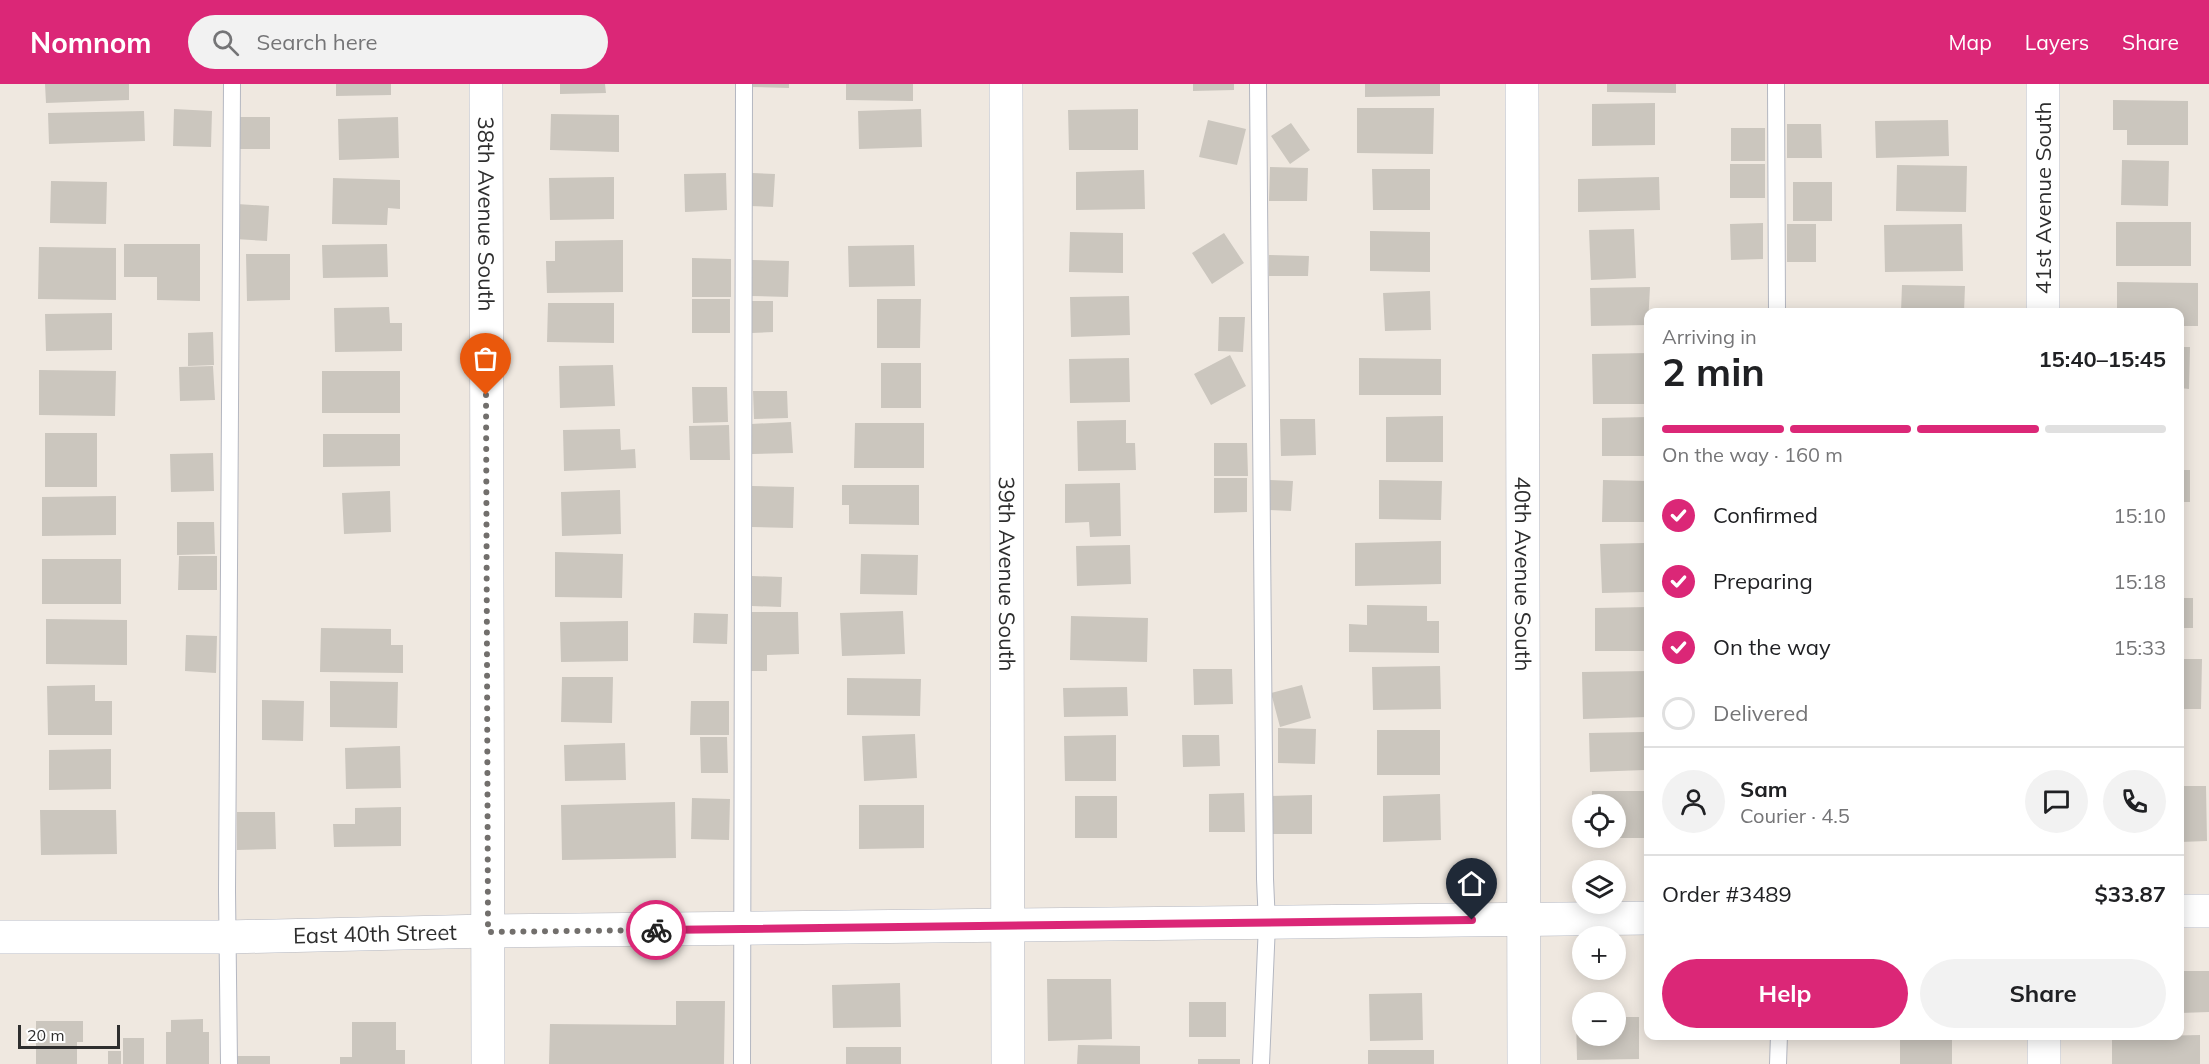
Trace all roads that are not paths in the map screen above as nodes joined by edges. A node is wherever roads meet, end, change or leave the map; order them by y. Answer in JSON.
{"nodes":[{"id":1,"x":232,"y":84,"type":"edge"},
{"id":2,"x":486,"y":84,"type":"edge"},
{"id":3,"x":744,"y":84,"type":"edge"},
{"id":4,"x":1006,"y":84,"type":"edge"},
{"id":5,"x":1258,"y":84,"type":"edge"},
{"id":6,"x":1522,"y":84,"type":"edge"},
{"id":7,"x":1776,"y":84,"type":"edge"},
{"id":8,"x":2043,"y":84,"type":"edge"},
{"id":9,"x":1777,"y":308,"type":"edge"},
{"id":10,"x":2043,"y":308,"type":"edge"},
{"id":11,"x":2184,"y":911,"type":"edge"},
{"id":12,"x":2209,"y":911,"type":"edge"},
{"id":13,"x":1644,"y":918,"type":"edge"},
{"id":14,"x":1524,"y":919,"type":"junction"},
{"id":15,"x":1267,"y":924,"type":"junction"},
{"id":16,"x":1007,"y":925,"type":"junction"},
{"id":17,"x":742,"y":929,"type":"junction"},
{"id":18,"x":488,"y":932,"type":"junction"},
{"id":19,"x":0,"y":937,"type":"edge"},
{"id":20,"x":228,"y":937,"type":"junction"},
{"id":21,"x":1779,"y":1040,"type":"edge"},
{"id":22,"x":2044,"y":1040,"type":"edge"},
{"id":23,"x":229,"y":1064,"type":"edge"},
{"id":24,"x":488,"y":1064,"type":"edge"},
{"id":25,"x":742,"y":1064,"type":"edge"},
{"id":26,"x":1008,"y":1064,"type":"edge"},
{"id":27,"x":1261,"y":1064,"type":"edge"},
{"id":28,"x":1524,"y":1064,"type":"edge"},
{"id":29,"x":1778,"y":1064,"type":"edge"},
{"id":30,"x":2044,"y":1064,"type":"edge"}],
"edges":[{"from":1,"to":20,"type":"lane"},
{"from":2,"to":18,"type":"street","name":"38th Avenue South"},
{"from":3,"to":17,"type":"lane"},
{"from":4,"to":16,"type":"street","name":"39th Avenue South"},
{"from":5,"to":15,"type":"lane"},
{"from":6,"to":14,"type":"street","name":"40th Avenue South"},
{"from":7,"to":9,"type":"lane"},
{"from":8,"to":10,"type":"street","name":"41st Avenue South"},
{"from":11,"to":12,"type":"street"},
{"from":13,"to":14,"type":"street","name":"East 40th Street"},
{"from":14,"to":15,"type":"street","name":"East 40th Street"},
{"from":14,"to":28,"type":"street","name":"40th Avenue South"},
{"from":15,"to":16,"type":"street","name":"East 40th Street"},
{"from":15,"to":27,"type":"lane"},
{"from":16,"to":17,"type":"street","name":"East 40th Street"},
{"from":16,"to":26,"type":"street","name":"39th Avenue South"},
{"from":17,"to":18,"type":"street","name":"East 40th Street"},
{"from":17,"to":25,"type":"lane"},
{"from":18,"to":20,"type":"street","name":"East 40th Street"},
{"from":18,"to":24,"type":"street","name":"38th Avenue South"},
{"from":19,"to":20,"type":"street","name":"East 40th Street"},
{"from":20,"to":23,"type":"lane"},
{"from":21,"to":29,"type":"lane"},
{"from":22,"to":30,"type":"street"}]}
